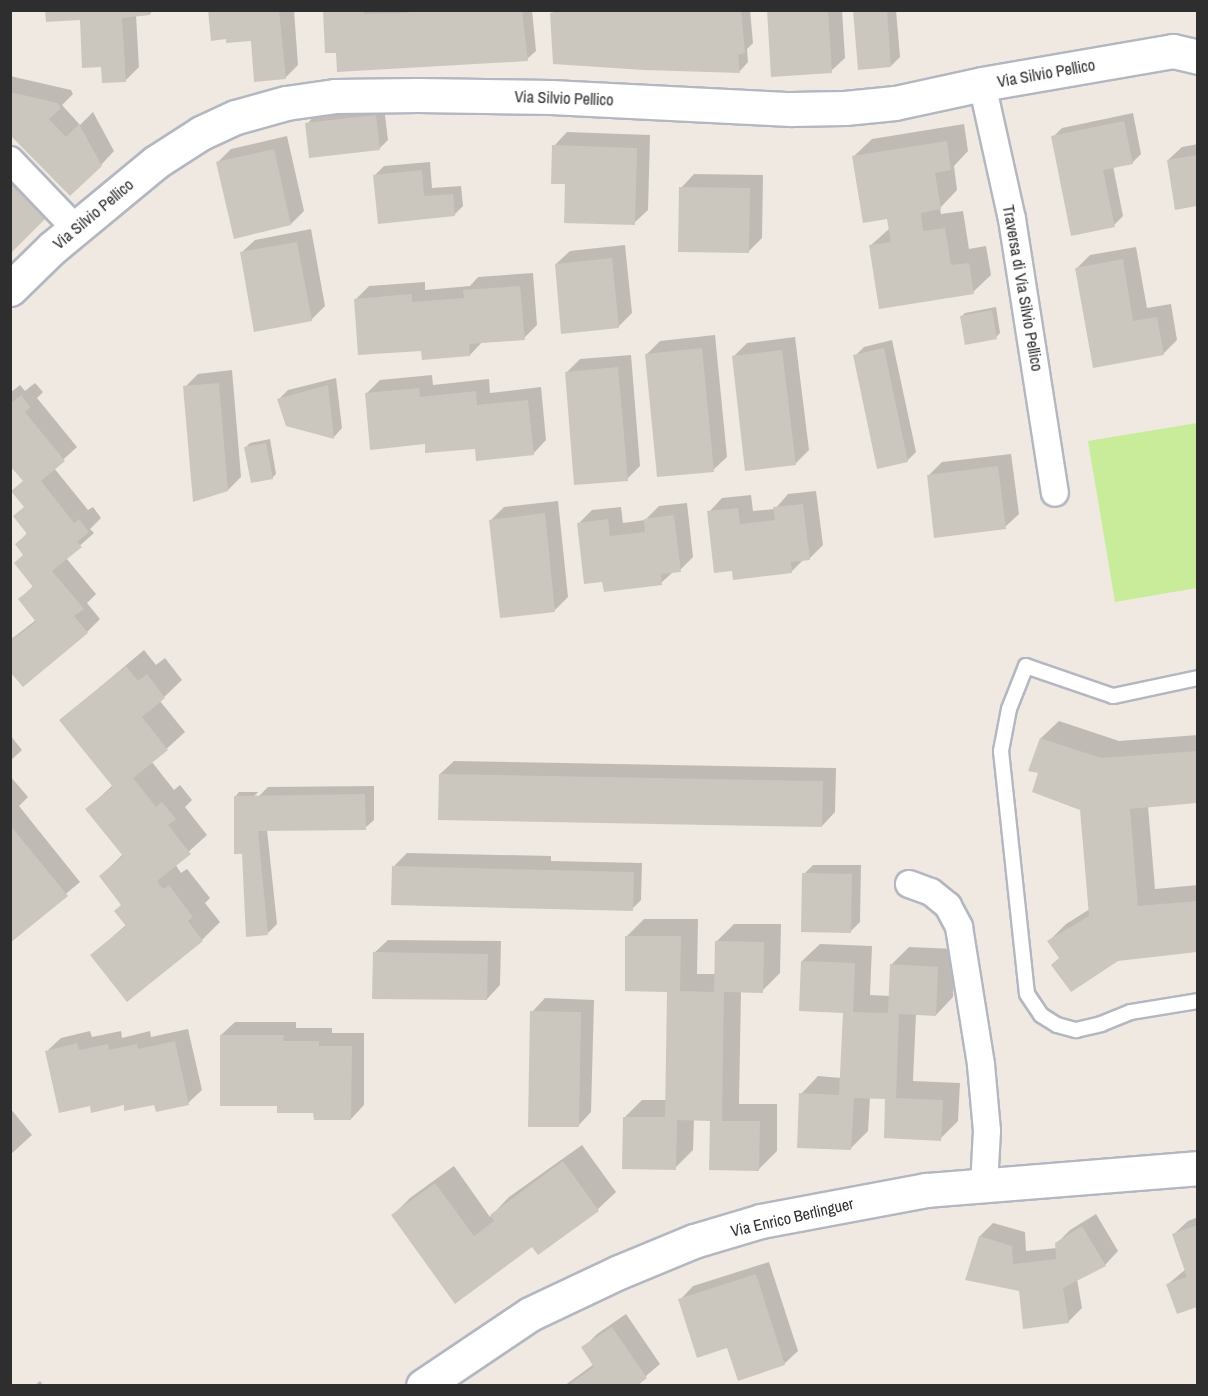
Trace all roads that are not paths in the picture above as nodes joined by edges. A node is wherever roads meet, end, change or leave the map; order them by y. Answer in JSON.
{"nodes":[{"id":1,"x":1189,"y":47,"type":"edge"},
{"id":2,"x":982,"y":84,"type":"junction"},
{"id":3,"x":10,"y":160,"type":"edge"},
{"id":4,"x":75,"y":228,"type":"junction"},
{"id":5,"x":10,"y":289,"type":"edge"},
{"id":6,"x":1055,"y":493,"type":"dead end"},
{"id":7,"x":1197,"y":678,"type":"edge"},
{"id":8,"x":909,"y":884,"type":"dead end"},
{"id":9,"x":1197,"y":1001,"type":"edge"},
{"id":10,"x":1197,"y":1168,"type":"edge"},
{"id":11,"x":984,"y":1185,"type":"junction"},
{"id":12,"x":423,"y":1386,"type":"edge"}],
"edges":[{"from":1,"to":2,"type":"street","name":"Via Silvio Pellico"},
{"from":2,"to":4,"type":"street","name":"Via Silvio Pellico"},
{"from":2,"to":6,"type":"street","name":"Traversa di Via Silvio Pellico"},
{"from":3,"to":4,"type":"street"},
{"from":4,"to":5,"type":"street","name":"Via Silvio Pellico"},
{"from":7,"to":9,"type":"lane"},
{"from":8,"to":11,"type":"street"},
{"from":10,"to":11,"type":"street","name":"Via Enrico Berlinguer"},
{"from":11,"to":12,"type":"street","name":"Via Enrico Berlinguer"}]}
